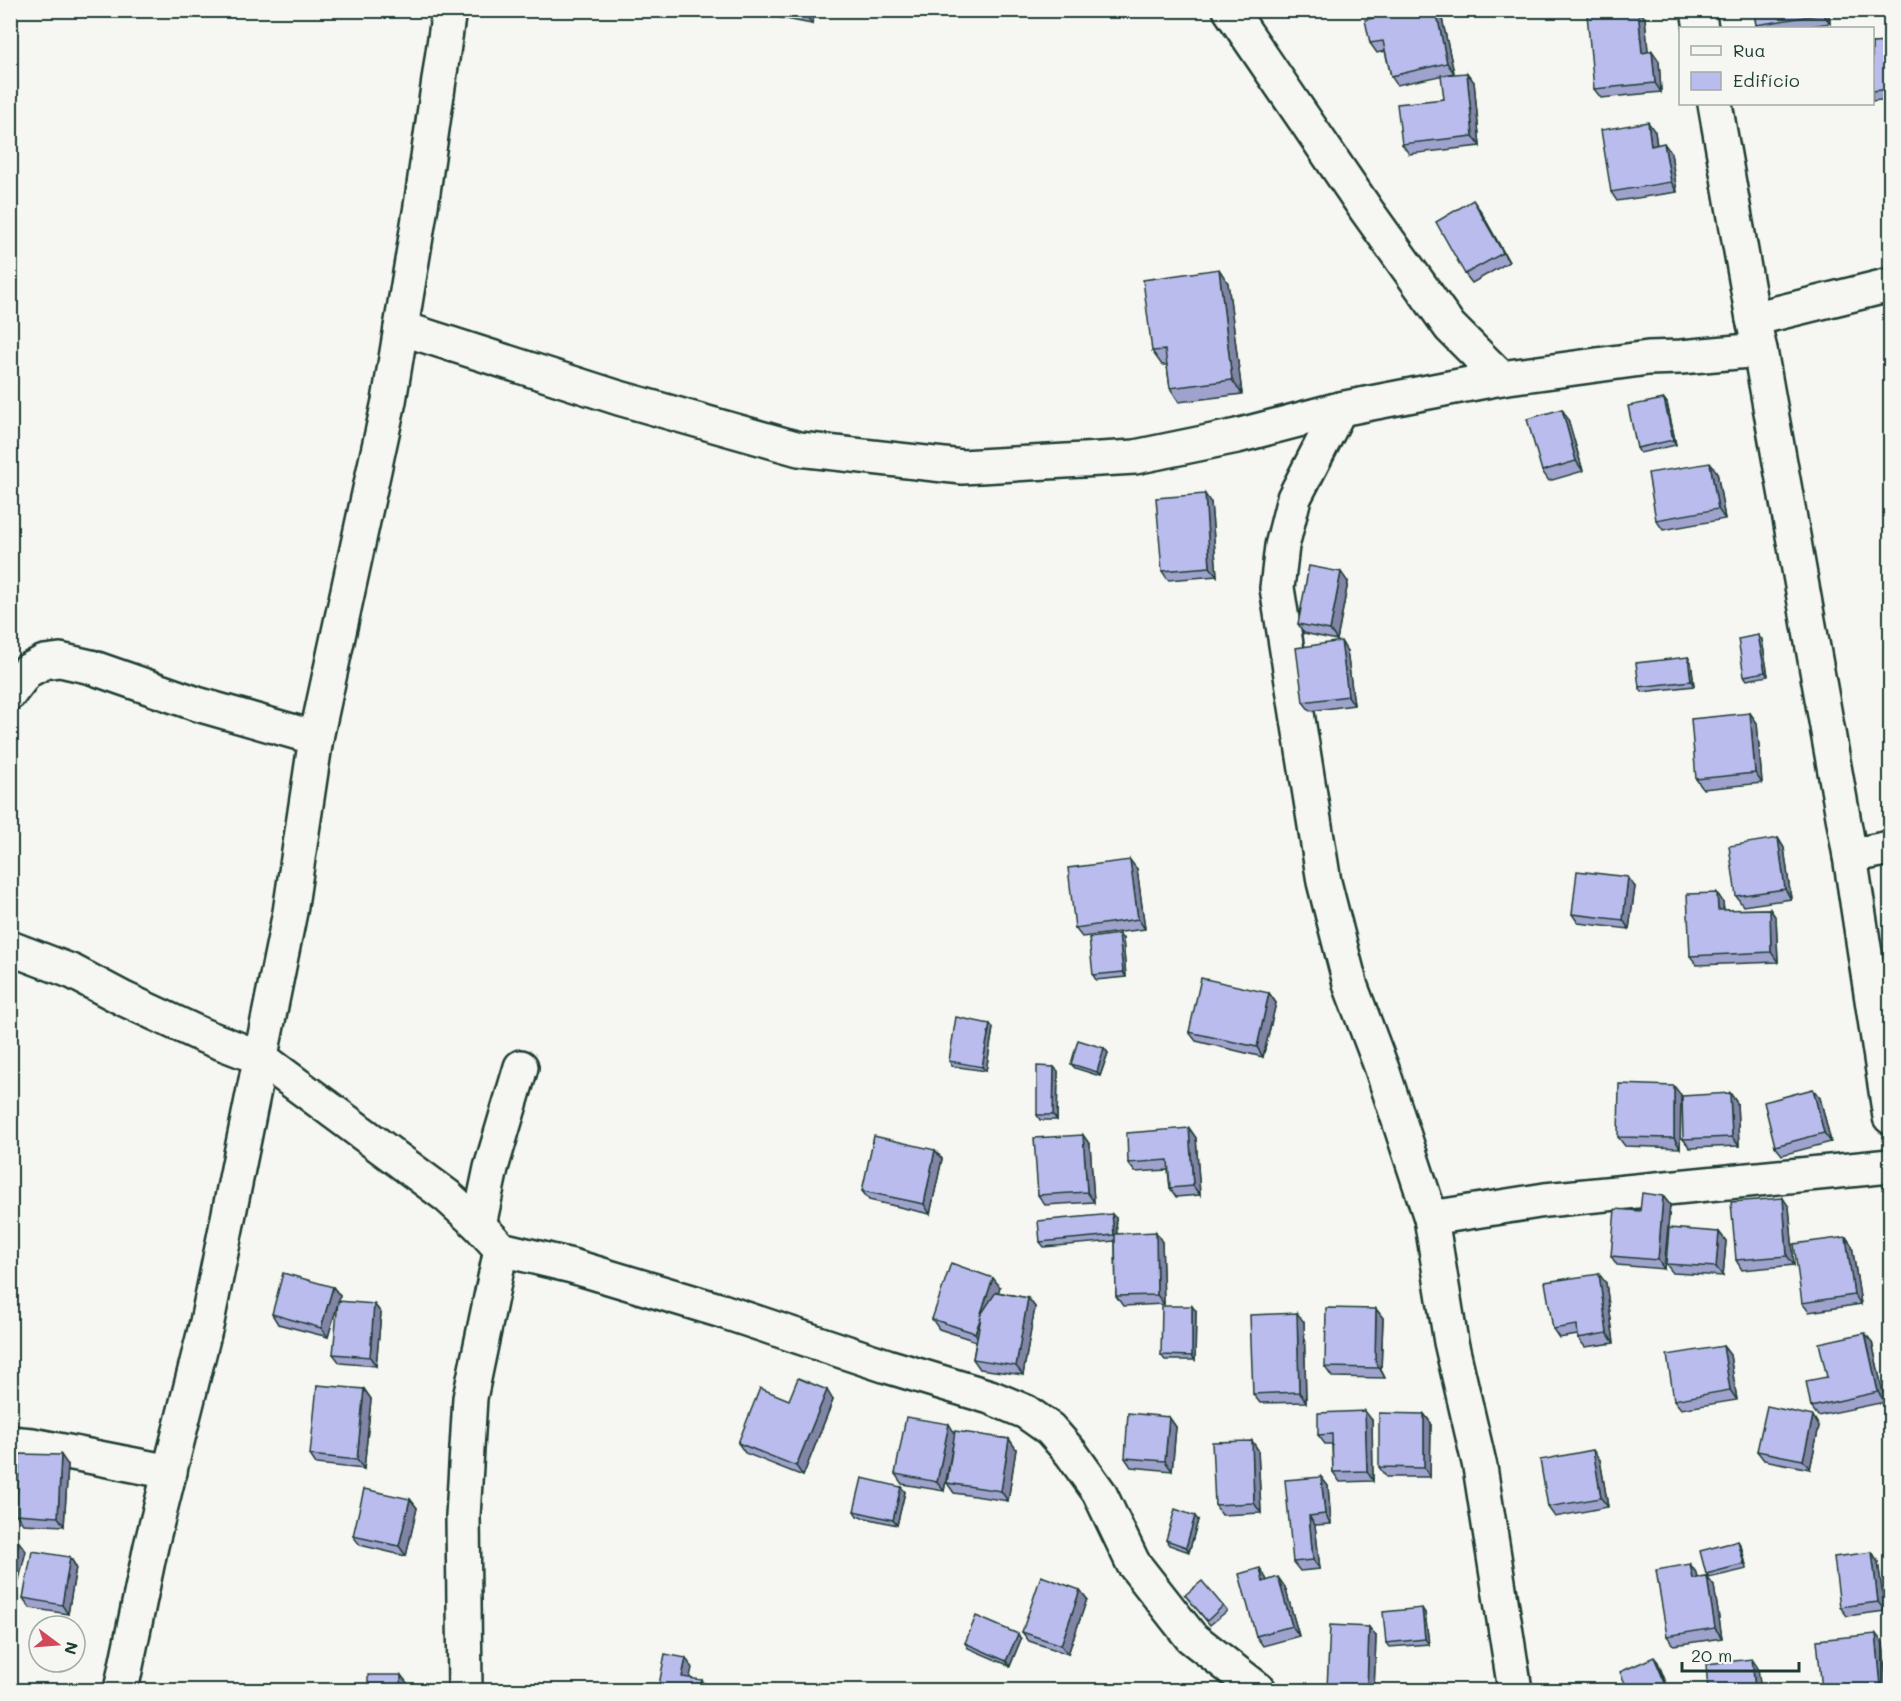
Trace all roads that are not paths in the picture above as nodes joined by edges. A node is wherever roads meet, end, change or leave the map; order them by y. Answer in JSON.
{"nodes":[{"id":1,"x":449,"y":10,"type":"edge"},
{"id":2,"x":1230,"y":10,"type":"edge"},
{"id":3,"x":1698,"y":10,"type":"edge"},
{"id":4,"x":1701,"y":27,"type":"edge"},
{"id":5,"x":1715,"y":105,"type":"edge"},
{"id":6,"x":1890,"y":285,"type":"edge"},
{"id":7,"x":401,"y":328,"type":"junction"},
{"id":8,"x":1757,"y":334,"type":"junction"},
{"id":9,"x":1501,"y":378,"type":"junction"},
{"id":10,"x":1340,"y":408,"type":"junction"},
{"id":11,"x":10,"y":693,"type":"edge"},
{"id":12,"x":316,"y":738,"type":"junction"},
{"id":13,"x":1890,"y":848,"type":"edge"},
{"id":14,"x":1850,"y":856,"type":"junction"},
{"id":15,"x":10,"y":948,"type":"edge"},
{"id":16,"x":261,"y":1058,"type":"junction"},
{"id":17,"x":521,"y":1067,"type":"dead end"},
{"id":18,"x":1890,"y":1117,"type":"edge"},
{"id":19,"x":1890,"y":1166,"type":"edge"},
{"id":20,"x":1431,"y":1218,"type":"junction"},
{"id":21,"x":479,"y":1225,"type":"junction"},
{"id":22,"x":501,"y":1249,"type":"junction"},
{"id":23,"x":10,"y":1443,"type":"edge"},
{"id":24,"x":170,"y":1472,"type":"junction"},
{"id":25,"x":121,"y":1690,"type":"edge"},
{"id":26,"x":465,"y":1690,"type":"edge"},
{"id":27,"x":1259,"y":1690,"type":"edge"},
{"id":28,"x":1515,"y":1690,"type":"edge"}],
"edges":[{"from":1,"to":7,"type":"street"},
{"from":2,"to":9,"type":"street"},
{"from":3,"to":4,"type":"street"},
{"from":5,"to":8,"type":"street"},
{"from":6,"to":8,"type":"street"},
{"from":7,"to":10,"type":"street"},
{"from":7,"to":12,"type":"street"},
{"from":8,"to":9,"type":"street"},
{"from":8,"to":14,"type":"street"},
{"from":9,"to":10,"type":"street"},
{"from":10,"to":20,"type":"street"},
{"from":11,"to":12,"type":"street"},
{"from":12,"to":16,"type":"street"},
{"from":13,"to":14,"type":"street"},
{"from":14,"to":18,"type":"street"},
{"from":15,"to":16,"type":"street"},
{"from":16,"to":21,"type":"street"},
{"from":16,"to":24,"type":"street"},
{"from":17,"to":21,"type":"street"},
{"from":19,"to":20,"type":"street"},
{"from":20,"to":28,"type":"street"},
{"from":21,"to":22,"type":"street"},
{"from":22,"to":26,"type":"street"},
{"from":22,"to":27,"type":"street"},
{"from":23,"to":24,"type":"street"},
{"from":24,"to":25,"type":"street"}]}
